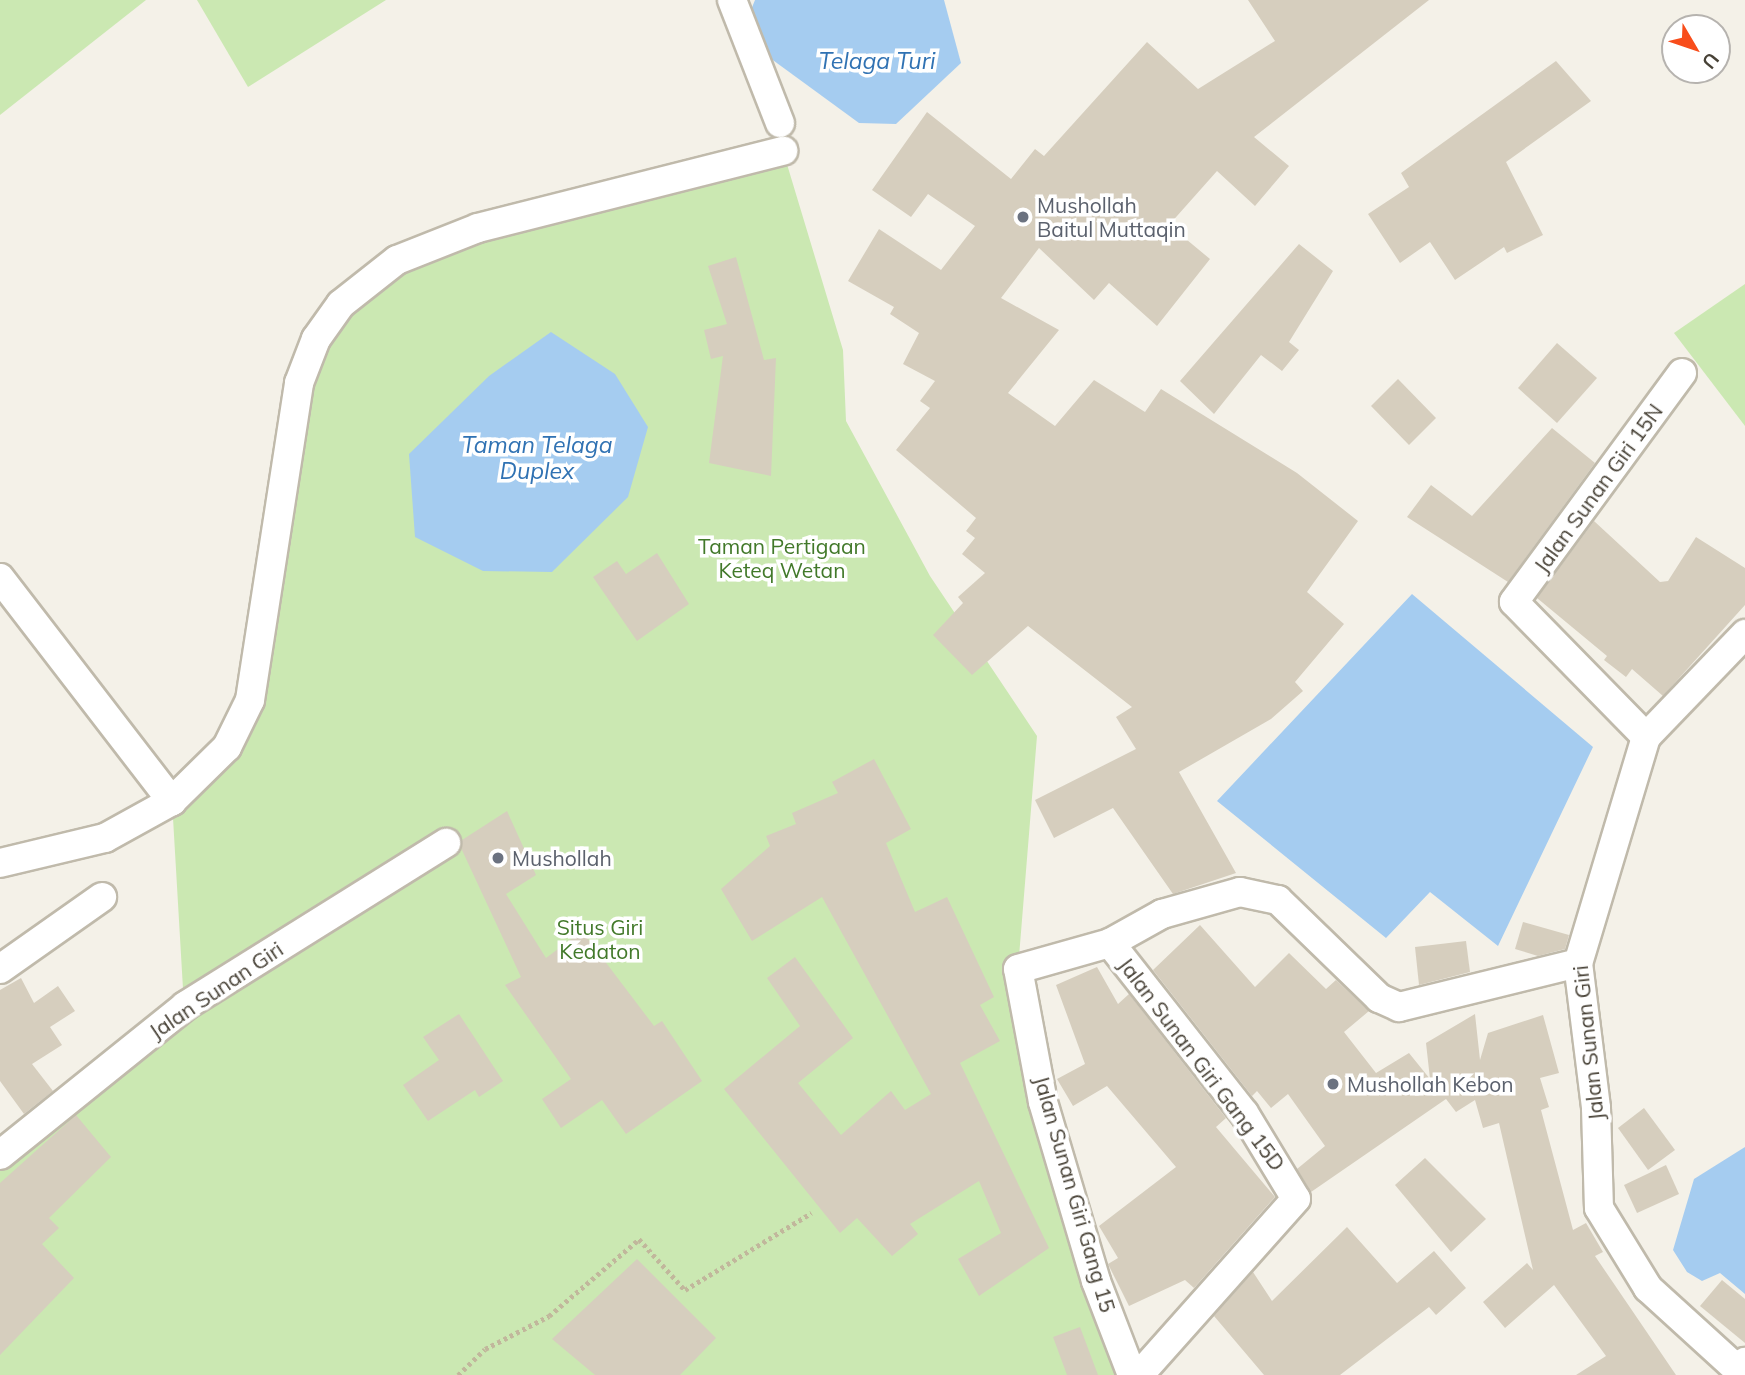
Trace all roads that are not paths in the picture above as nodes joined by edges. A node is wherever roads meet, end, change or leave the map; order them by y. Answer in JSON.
{"nodes":[{"id":1,"x":732,"y":0,"type":"edge"},
{"id":2,"x":780,"y":122,"type":"dead end"},
{"id":3,"x":783,"y":151,"type":"dead end"},
{"id":4,"x":1682,"y":373,"type":"dead end"},
{"id":5,"x":0,"y":578,"type":"edge"},
{"id":6,"x":1745,"y":634,"type":"edge"},
{"id":7,"x":1646,"y":737,"type":"junction"},
{"id":8,"x":172,"y":801,"type":"junction"},
{"id":9,"x":446,"y":843,"type":"dead end"},
{"id":10,"x":0,"y":863,"type":"edge"},
{"id":11,"x":102,"y":897,"type":"dead end"},
{"id":12,"x":1110,"y":943,"type":"junction"},
{"id":13,"x":1578,"y":962,"type":"junction"},
{"id":14,"x":0,"y":969,"type":"edge"},
{"id":15,"x":0,"y":1155,"type":"edge"},
{"id":16,"x":1736,"y":1368,"type":"edge"},
{"id":17,"x":1132,"y":1375,"type":"edge"},
{"id":18,"x":1139,"y":1375,"type":"edge"}],
"edges":[{"from":1,"to":2,"type":"street"},
{"from":3,"to":8,"type":"street"},
{"from":4,"to":7,"type":"street","name":"Jalan Sunan Giri 15N"},
{"from":5,"to":8,"type":"street"},
{"from":6,"to":7,"type":"street"},
{"from":7,"to":13,"type":"street","name":"Jalan Sunan Giri"},
{"from":8,"to":10,"type":"street"},
{"from":9,"to":15,"type":"street","name":"Jalan Sunan Giri"},
{"from":11,"to":14,"type":"street"},
{"from":12,"to":13,"type":"street"},
{"from":12,"to":17,"type":"street","name":"Jalan Sunan Giri Gang 15"},
{"from":12,"to":18,"type":"street","name":"Jalan Sunan Giri Gang 15D"},
{"from":13,"to":16,"type":"street","name":"Jalan Sunan Giri"}]}
